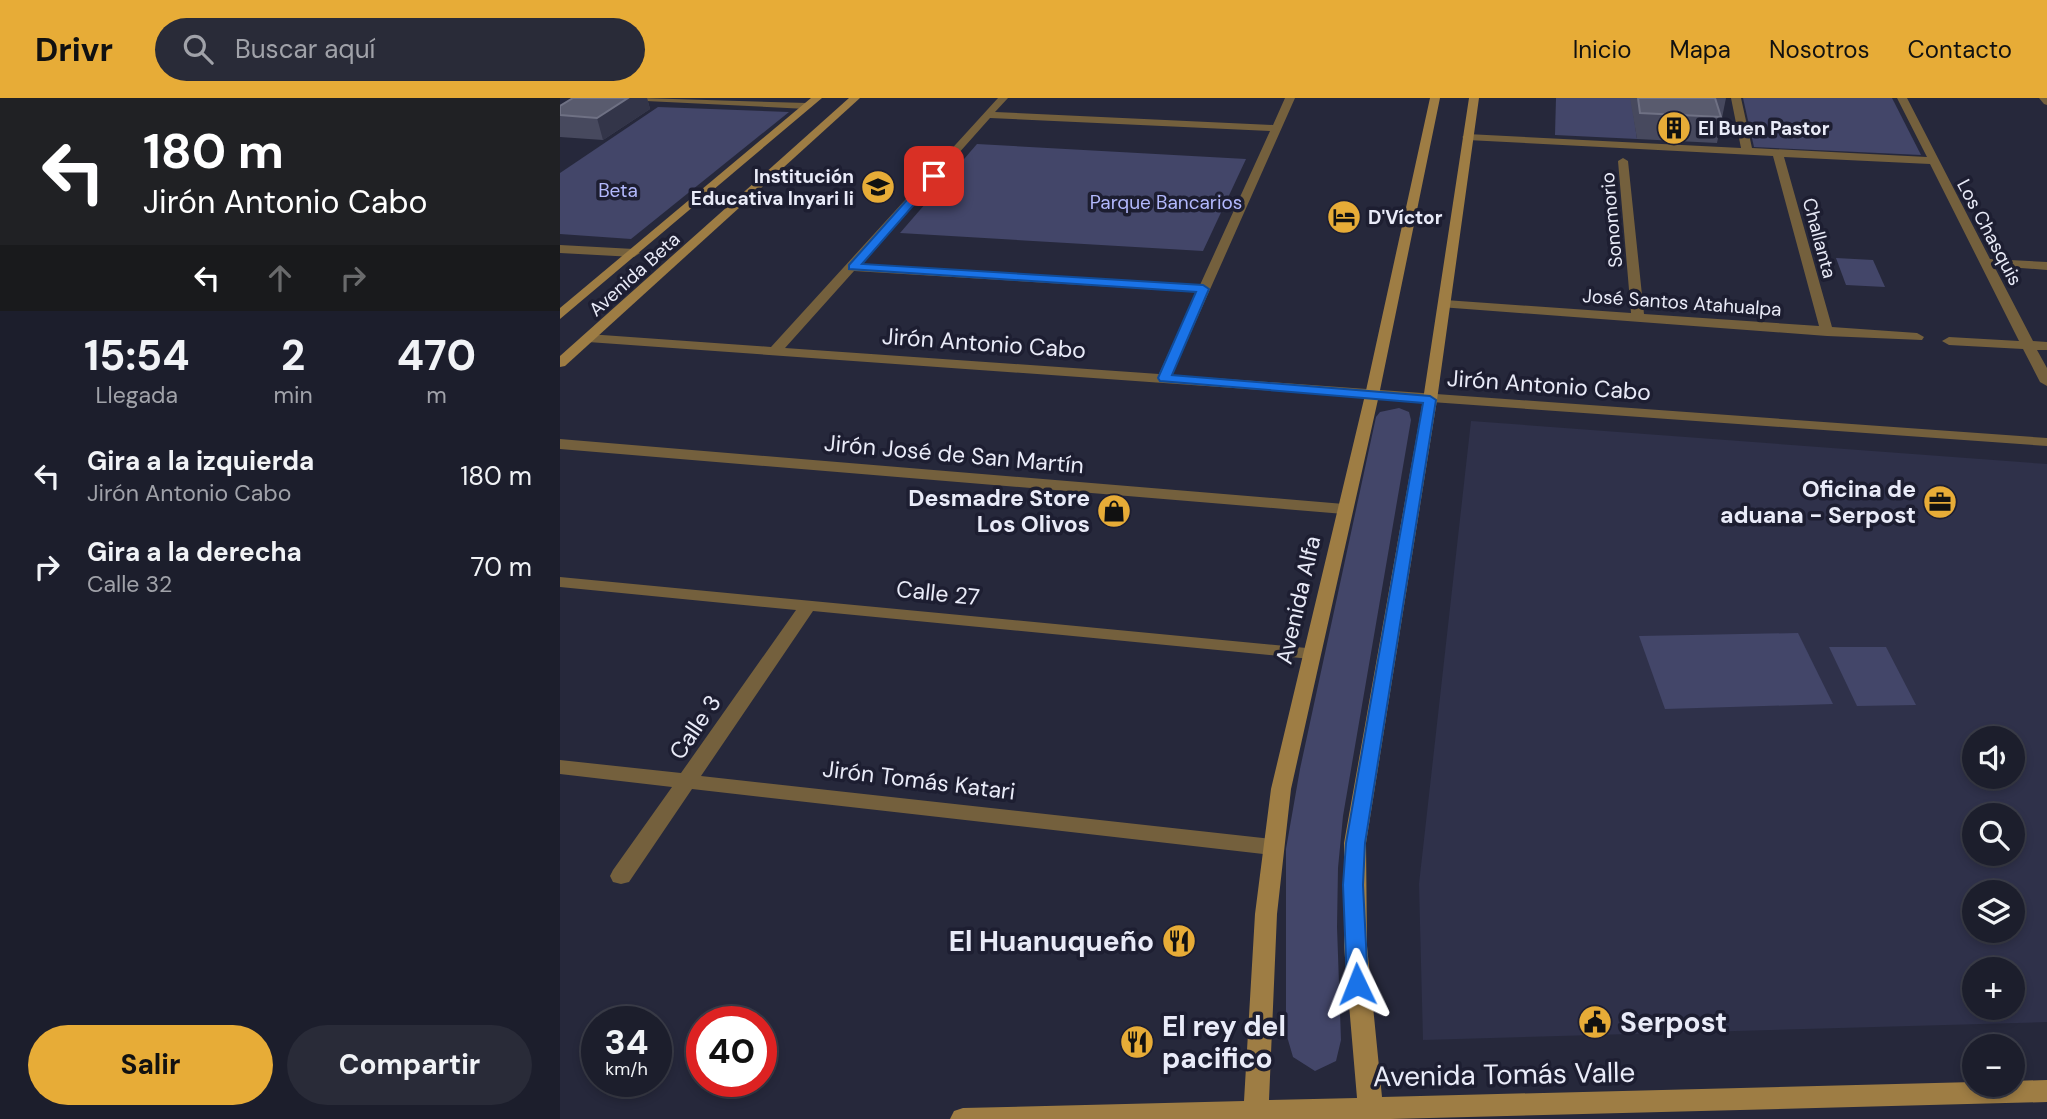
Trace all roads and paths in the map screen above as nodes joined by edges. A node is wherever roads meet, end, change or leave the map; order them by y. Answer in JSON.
{"nodes":[{"id":1,"x":646,"y":98,"type":"edge"},
{"id":2,"x":817,"y":98,"type":"edge"},
{"id":3,"x":855,"y":98,"type":"edge"},
{"id":4,"x":1003,"y":98,"type":"edge"},
{"id":5,"x":1290,"y":98,"type":"edge"},
{"id":6,"x":1435,"y":98,"type":"edge"},
{"id":7,"x":1474,"y":98,"type":"edge"},
{"id":8,"x":1736,"y":98,"type":"edge"},
{"id":9,"x":1902,"y":98,"type":"edge"},
{"id":10,"x":2044,"y":98,"type":"edge"},
{"id":11,"x":2047,"y":102,"type":"edge"},
{"id":12,"x":807,"y":106,"type":"junction"},
{"id":13,"x":988,"y":115,"type":"junction"},
{"id":14,"x":1278,"y":128,"type":"junction"},
{"id":15,"x":1467,"y":137,"type":"junction"},
{"id":16,"x":1747,"y":151,"type":"junction"},
{"id":17,"x":1778,"y":153,"type":"junction"},
{"id":18,"x":1623,"y":161,"type":"dead end"},
{"id":19,"x":1933,"y":162,"type":"junction"},
{"id":20,"x":735,"y":167,"type":"junction"},
{"id":21,"x":748,"y":168,"type":"dead end"},
{"id":22,"x":762,"y":169,"type":"dead end"},
{"id":23,"x":776,"y":169,"type":"junction"},
{"id":24,"x":560,"y":249,"type":"edge"},
{"id":25,"x":634,"y":253,"type":"junction"},
{"id":26,"x":1987,"y":262,"type":"junction"},
{"id":27,"x":2047,"y":266,"type":"edge"},
{"id":28,"x":853,"y":267,"type":"junction"},
{"id":29,"x":1203,"y":289,"type":"junction"},
{"id":30,"x":1445,"y":304,"type":"junction"},
{"id":31,"x":560,"y":315,"type":"edge"},
{"id":32,"x":1638,"y":318,"type":"junction"},
{"id":33,"x":1828,"y":332,"type":"junction"},
{"id":34,"x":588,"y":338,"type":"junction"},
{"id":35,"x":1917,"y":338,"type":"dead end"},
{"id":36,"x":1949,"y":341,"type":"dead end"},
{"id":37,"x":2028,"y":345,"type":"junction"},
{"id":38,"x":2047,"y":346,"type":"edge"},
{"id":39,"x":775,"y":351,"type":"junction"},
{"id":40,"x":560,"y":363,"type":"edge"},
{"id":41,"x":1164,"y":378,"type":"junction"},
{"id":42,"x":2047,"y":382,"type":"edge"},
{"id":43,"x":1372,"y":395,"type":"junction"},
{"id":44,"x":1430,"y":400,"type":"junction"},
{"id":45,"x":2047,"y":442,"type":"edge"},
{"id":46,"x":560,"y":444,"type":"edge"},
{"id":47,"x":1344,"y":509,"type":"junction"},
{"id":48,"x":560,"y":582,"type":"edge"},
{"id":49,"x":808,"y":605,"type":"junction"},
{"id":50,"x":1311,"y":653,"type":"junction"},
{"id":51,"x":560,"y":766,"type":"edge"},
{"id":52,"x":689,"y":780,"type":"junction"},
{"id":53,"x":1272,"y":847,"type":"junction"},
{"id":54,"x":621,"y":876,"type":"dead end"},
{"id":55,"x":2047,"y":1091,"type":"edge"},
{"id":56,"x":1256,"y":1114,"type":"edge"},
{"id":57,"x":1371,"y":1114,"type":"edge"},
{"id":58,"x":963,"y":1119,"type":"edge"}],
"edges":[{"from":1,"to":12,"type":"street"},
{"from":2,"to":12,"type":"street","name":"Avenida Beta"},
{"from":3,"to":23,"type":"street","name":"Avenida Beta"},
{"from":4,"to":13,"type":"street"},
{"from":5,"to":14,"type":"street"},
{"from":6,"to":43,"type":"street","name":"Avenida Alfa"},
{"from":7,"to":15,"type":"street"},
{"from":8,"to":16,"type":"street"},
{"from":9,"to":19,"type":"street","name":"Los Chasquis"},
{"from":10,"to":11,"type":"street"},
{"from":12,"to":20,"type":"street","name":"Avenida Beta"},
{"from":13,"to":14,"type":"street"},
{"from":13,"to":28,"type":"street"},
{"from":14,"to":29,"type":"street"},
{"from":15,"to":16,"type":"street"},
{"from":15,"to":30,"type":"street"},
{"from":16,"to":17,"type":"street"},
{"from":17,"to":19,"type":"street"},
{"from":17,"to":33,"type":"street","name":"Challanta"},
{"from":18,"to":32,"type":"street","name":"Sonomorio"},
{"from":19,"to":26,"type":"street","name":"Los Chasquis"},
{"from":20,"to":21,"type":"street"},
{"from":20,"to":25,"type":"street","name":"Avenida Beta"},
{"from":22,"to":23,"type":"street"},
{"from":23,"to":34,"type":"street","name":"Avenida Beta"},
{"from":24,"to":25,"type":"street"},
{"from":25,"to":31,"type":"street","name":"Avenida Beta"},
{"from":26,"to":27,"type":"street"},
{"from":26,"to":37,"type":"street","name":"Los Chasquis"},
{"from":28,"to":29,"type":"street"},
{"from":28,"to":39,"type":"street"},
{"from":29,"to":41,"type":"street"},
{"from":30,"to":32,"type":"street","name":"José Santos Atahualpa"},
{"from":30,"to":44,"type":"street"},
{"from":32,"to":33,"type":"street","name":"José Santos Atahualpa"},
{"from":33,"to":35,"type":"street","name":"José Santos Atahualpa"},
{"from":34,"to":39,"type":"street","name":"Jirón Antonio Cabo"},
{"from":34,"to":40,"type":"street","name":"Avenida Beta"},
{"from":36,"to":37,"type":"street"},
{"from":37,"to":38,"type":"street"},
{"from":37,"to":42,"type":"street","name":"Los Chasquis"},
{"from":39,"to":41,"type":"street","name":"Jirón Antonio Cabo"},
{"from":41,"to":43,"type":"street","name":"Jirón Antonio Cabo"},
{"from":43,"to":44,"type":"street","name":"Jirón Antonio Cabo"},
{"from":43,"to":47,"type":"street","name":"Avenida Alfa"},
{"from":44,"to":45,"type":"street","name":"Jirón Antonio Cabo"},
{"from":44,"to":57,"type":"street"},
{"from":46,"to":47,"type":"street","name":"Jirón José de San Martín"},
{"from":47,"to":50,"type":"street","name":"Avenida Alfa"},
{"from":48,"to":49,"type":"street","name":"Calle 27"},
{"from":49,"to":50,"type":"street","name":"Calle 27"},
{"from":49,"to":52,"type":"street","name":"Calle 3"},
{"from":50,"to":53,"type":"street","name":"Avenida Alfa"},
{"from":51,"to":52,"type":"street","name":"Jirón Tomás Katari"},
{"from":52,"to":53,"type":"street","name":"Jirón Tomás Katari"},
{"from":52,"to":54,"type":"street","name":"Calle 3"},
{"from":53,"to":56,"type":"street","name":"Avenida Alfa"},
{"from":55,"to":57,"type":"street","name":"Avenida Tomás Valle"},
{"from":56,"to":57,"type":"street","name":"Avenida Tomás Valle"},
{"from":56,"to":58,"type":"street","name":"Avenida Tomás Valle"}]}
